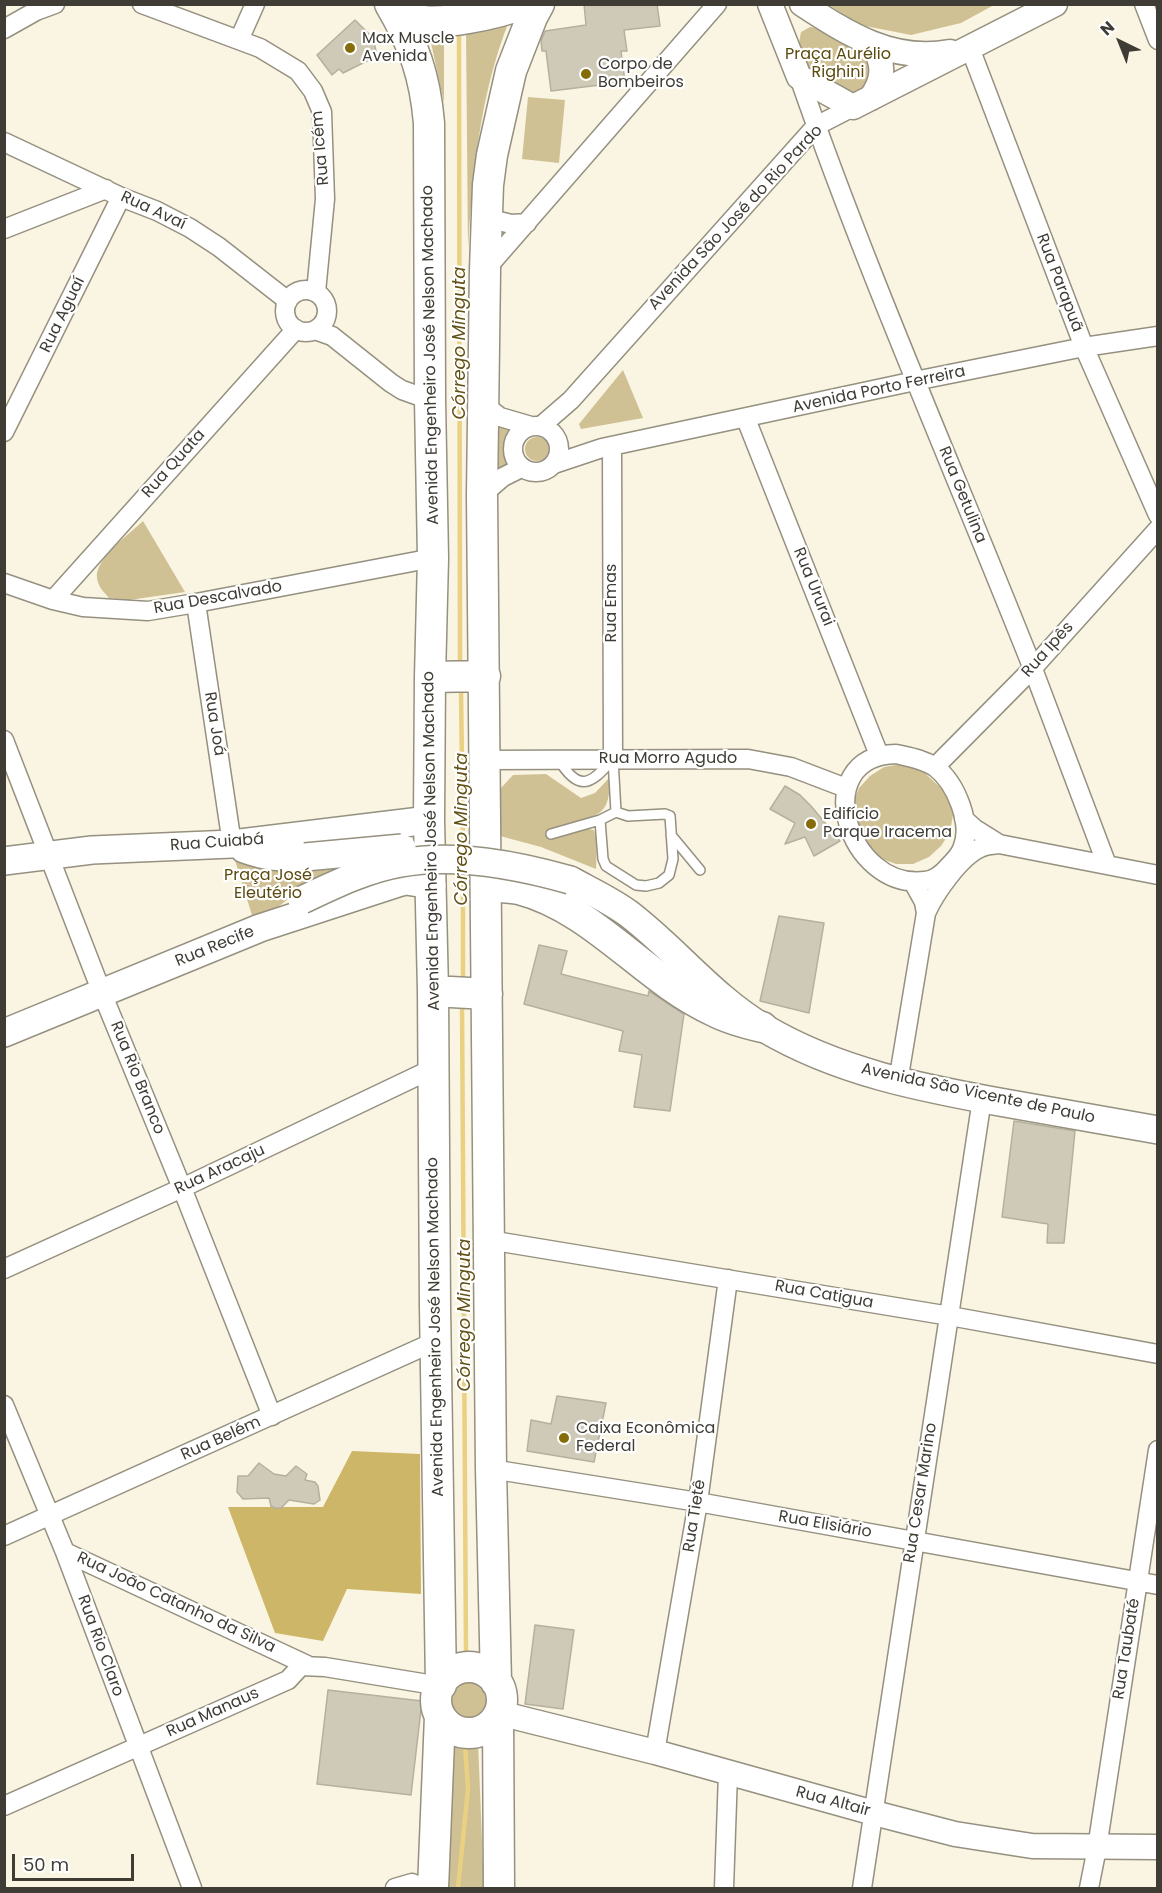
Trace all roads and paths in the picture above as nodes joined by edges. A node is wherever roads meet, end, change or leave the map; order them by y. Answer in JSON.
{"nodes":[{"id":1,"x":55,"y":4,"type":"edge"},
{"id":2,"x":142,"y":4,"type":"edge"},
{"id":3,"x":255,"y":4,"type":"edge"},
{"id":4,"x":390,"y":4,"type":"edge"},
{"id":5,"x":522,"y":4,"type":"edge"},
{"id":6,"x":539,"y":4,"type":"edge"},
{"id":7,"x":717,"y":4,"type":"edge"},
{"id":8,"x":770,"y":4,"type":"edge"},
{"id":9,"x":802,"y":4,"type":"edge"},
{"id":10,"x":1055,"y":4,"type":"edge"},
{"id":11,"x":1144,"y":4,"type":"edge"},
{"id":12,"x":825,"y":19,"type":"junction"},
{"id":13,"x":4,"y":29,"type":"edge"},
{"id":14,"x":239,"y":40,"type":"junction"},
{"id":15,"x":1158,"y":40,"type":"edge"},
{"id":16,"x":786,"y":41,"type":"junction"},
{"id":17,"x":873,"y":45,"type":"junction"},
{"id":18,"x":970,"y":48,"type":"junction"},
{"id":19,"x":799,"y":77,"type":"junction"},
{"id":20,"x":862,"y":103,"type":"junction"},
{"id":21,"x":816,"y":126,"type":"junction"},
{"id":22,"x":4,"y":142,"type":"edge"},
{"id":23,"x":114,"y":193,"type":"junction"},
{"id":24,"x":487,"y":218,"type":"junction"},
{"id":25,"x":527,"y":223,"type":"junction"},
{"id":26,"x":4,"y":229,"type":"edge"},
{"id":27,"x":485,"y":270,"type":"junction"},
{"id":28,"x":316,"y":292,"type":"junction"},
{"id":29,"x":288,"y":301,"type":"junction"},
{"id":30,"x":324,"y":327,"type":"junction"},
{"id":31,"x":296,"y":329,"type":"junction"},
{"id":32,"x":1158,"y":336,"type":"edge"},
{"id":33,"x":1084,"y":347,"type":"junction"},
{"id":34,"x":915,"y":381,"type":"junction"},
{"id":35,"x":430,"y":400,"type":"junction"},
{"id":36,"x":482,"y":403,"type":"junction"},
{"id":37,"x":746,"y":419,"type":"junction"},
{"id":38,"x":4,"y":432,"type":"edge"},
{"id":39,"x":546,"y":432,"type":"junction"},
{"id":40,"x":607,"y":448,"type":"junction"},
{"id":41,"x":554,"y":464,"type":"junction"},
{"id":42,"x":521,"y":468,"type":"junction"},
{"id":43,"x":482,"y":495,"type":"junction"},
{"id":44,"x":1158,"y":515,"type":"edge"},
{"id":45,"x":1158,"y":530,"type":"edge"},
{"id":46,"x":433,"y":558,"type":"junction"},
{"id":47,"x":4,"y":583,"type":"edge"},
{"id":48,"x":53,"y":600,"type":"junction"},
{"id":49,"x":196,"y":603,"type":"junction"},
{"id":50,"x":1032,"y":669,"type":"junction"},
{"id":51,"x":459,"y":676,"type":"junction"},
{"id":52,"x":4,"y":740,"type":"edge"},
{"id":53,"x":879,"y":755,"type":"junction"},
{"id":54,"x":613,"y":759,"type":"junction"},
{"id":55,"x":484,"y":760,"type":"junction"},
{"id":56,"x":935,"y":767,"type":"junction"},
{"id":57,"x":846,"y":788,"type":"junction"},
{"id":58,"x":616,"y":812,"type":"junction"},
{"id":59,"x":964,"y":819,"type":"junction"},
{"id":60,"x":429,"y":820,"type":"junction"},
{"id":61,"x":600,"y":820,"type":"junction"},
{"id":62,"x":551,"y":834,"type":"dead end"},
{"id":63,"x":671,"y":835,"type":"junction"},
{"id":64,"x":232,"y":844,"type":"junction"},
{"id":65,"x":999,"y":844,"type":"junction"},
{"id":66,"x":50,"y":855,"type":"junction"},
{"id":67,"x":4,"y":861,"type":"edge"},
{"id":68,"x":1107,"y":865,"type":"junction"},
{"id":69,"x":700,"y":870,"type":"dead end"},
{"id":70,"x":1158,"y":875,"type":"edge"},
{"id":71,"x":570,"y":880,"type":"junction"},
{"id":72,"x":914,"y":882,"type":"junction"},
{"id":73,"x":432,"y":885,"type":"junction"},
{"id":74,"x":486,"y":886,"type":"junction"},
{"id":75,"x":926,"y":913,"type":"junction"},
{"id":76,"x":260,"y":928,"type":"junction"},
{"id":77,"x":102,"y":993,"type":"junction"},
{"id":78,"x":461,"y":993,"type":"junction"},
{"id":79,"x":762,"y":1027,"type":"junction"},
{"id":80,"x":4,"y":1034,"type":"edge"},
{"id":81,"x":434,"y":1068,"type":"junction"},
{"id":82,"x":898,"y":1082,"type":"junction"},
{"id":83,"x":982,"y":1099,"type":"junction"},
{"id":84,"x":1158,"y":1130,"type":"edge"},
{"id":85,"x":182,"y":1188,"type":"junction"},
{"id":86,"x":489,"y":1240,"type":"junction"},
{"id":87,"x":4,"y":1269,"type":"edge"},
{"id":88,"x":728,"y":1279,"type":"junction"},
{"id":89,"x":950,"y":1316,"type":"junction"},
{"id":90,"x":436,"y":1341,"type":"junction"},
{"id":91,"x":1158,"y":1353,"type":"edge"},
{"id":92,"x":4,"y":1405,"type":"edge"},
{"id":93,"x":272,"y":1416,"type":"junction"},
{"id":94,"x":1158,"y":1450,"type":"edge"},
{"id":95,"x":491,"y":1469,"type":"junction"},
{"id":96,"x":698,"y":1502,"type":"junction"},
{"id":97,"x":50,"y":1516,"type":"junction"},
{"id":98,"x":4,"y":1536,"type":"edge"},
{"id":99,"x":913,"y":1541,"type":"junction"},
{"id":100,"x":65,"y":1552,"type":"junction"},
{"id":101,"x":1137,"y":1582,"type":"junction"},
{"id":102,"x":1158,"y":1585,"type":"edge"},
{"id":103,"x":292,"y":1667,"type":"junction"},
{"id":104,"x":437,"y":1694,"type":"junction"},
{"id":105,"x":502,"y":1706,"type":"junction"},
{"id":106,"x":138,"y":1745,"type":"junction"},
{"id":107,"x":656,"y":1752,"type":"junction"},
{"id":108,"x":728,"y":1773,"type":"junction"},
{"id":109,"x":4,"y":1806,"type":"edge"},
{"id":110,"x":874,"y":1813,"type":"junction"},
{"id":111,"x":1097,"y":1848,"type":"junction"},
{"id":112,"x":1158,"y":1848,"type":"edge"},
{"id":113,"x":192,"y":1888,"type":"edge"},
{"id":114,"x":396,"y":1888,"type":"edge"},
{"id":115,"x":423,"y":1888,"type":"edge"},
{"id":116,"x":433,"y":1888,"type":"edge"},
{"id":117,"x":499,"y":1888,"type":"edge"},
{"id":118,"x":724,"y":1888,"type":"edge"},
{"id":119,"x":862,"y":1888,"type":"edge"},
{"id":120,"x":1089,"y":1888,"type":"edge"}],
"edges":[{"from":1,"to":13,"type":"street"},
{"from":2,"to":14,"type":"street","name":"Rua Icém"},
{"from":3,"to":14,"type":"street"},
{"from":4,"to":5,"type":"main road"},
{"from":4,"to":35,"type":"main road","name":"Avenida Engenheiro José Nelson Machado"},
{"from":6,"to":24,"type":"main road","name":"Avenida Engenheiro José Nelson Machado"},
{"from":7,"to":25,"type":"street"},
{"from":8,"to":16,"type":"street"},
{"from":9,"to":12,"type":"street"},
{"from":10,"to":18,"type":"street","name":"Avenida São José do Rio Pardo"},
{"from":11,"to":15,"type":"street"},
{"from":12,"to":16,"type":"street"},
{"from":12,"to":17,"type":"street"},
{"from":14,"to":28,"type":"street","name":"Rua Icém"},
{"from":16,"to":19,"type":"street"},
{"from":17,"to":18,"type":"street"},
{"from":17,"to":20,"type":"street"},
{"from":18,"to":20,"type":"street","name":"Avenida São José do Rio Pardo"},
{"from":18,"to":33,"type":"street","name":"Rua Parapuã"},
{"from":19,"to":20,"type":"street"},
{"from":19,"to":21,"type":"street","name":"Rua Getulina"},
{"from":20,"to":21,"type":"street","name":"Avenida São José do Rio Pardo"},
{"from":21,"to":34,"type":"street","name":"Rua Getulina"},
{"from":21,"to":39,"type":"street","name":"Avenida São José do Rio Pardo"},
{"from":22,"to":23,"type":"street","name":"Rua Avaí"},
{"from":23,"to":26,"type":"street"},
{"from":23,"to":29,"type":"street","name":"Rua Avaí"},
{"from":23,"to":38,"type":"street","name":"Rua Aguaí"},
{"from":24,"to":25,"type":"street"},
{"from":24,"to":27,"type":"main road","name":"Avenida Engenheiro José Nelson Machado"},
{"from":25,"to":27,"type":"street"},
{"from":27,"to":36,"type":"main road","name":"Avenida Engenheiro José Nelson Machado"},
{"from":28,"to":29,"type":"street"},
{"from":28,"to":30,"type":"street"},
{"from":29,"to":31,"type":"street"},
{"from":30,"to":31,"type":"street"},
{"from":30,"to":35,"type":"street"},
{"from":31,"to":48,"type":"street","name":"Rua Quata"},
{"from":32,"to":33,"type":"street","name":"Avenida Porto Ferreira"},
{"from":33,"to":34,"type":"street","name":"Avenida Porto Ferreira"},
{"from":33,"to":44,"type":"street","name":"Rua Parapuã"},
{"from":34,"to":37,"type":"street","name":"Avenida Porto Ferreira"},
{"from":34,"to":50,"type":"street","name":"Rua Getulina"},
{"from":35,"to":46,"type":"main road","name":"Avenida Engenheiro José Nelson Machado"},
{"from":36,"to":39,"type":"street","name":"Avenida Porto Ferreira"},
{"from":36,"to":43,"type":"main road","name":"Avenida Engenheiro José Nelson Machado"},
{"from":37,"to":40,"type":"street","name":"Avenida Porto Ferreira"},
{"from":37,"to":53,"type":"street","name":"Rua Ururai"},
{"from":39,"to":40,"type":"street","name":"Avenida Porto Ferreira"},
{"from":39,"to":41,"type":"street"},
{"from":39,"to":42,"type":"street"},
{"from":40,"to":41,"type":"street","name":"Avenida Porto Ferreira"},
{"from":40,"to":54,"type":"street","name":"Rua Emas"},
{"from":41,"to":42,"type":"street"},
{"from":42,"to":43,"type":"street"},
{"from":43,"to":51,"type":"main road","name":"Avenida Engenheiro José Nelson Machado"},
{"from":45,"to":50,"type":"street","name":"Rua Ipês"},
{"from":46,"to":49,"type":"street","name":"Rua Descalvado"},
{"from":46,"to":51,"type":"main road","name":"Avenida Engenheiro José Nelson Machado"},
{"from":47,"to":48,"type":"street","name":"Rua Descalvado"},
{"from":48,"to":49,"type":"street","name":"Rua Descalvado"},
{"from":49,"to":64,"type":"street","name":"Rua Joá"},
{"from":50,"to":56,"type":"street","name":"Rua Ipês"},
{"from":50,"to":68,"type":"street","name":"Rua Getulina"},
{"from":51,"to":55,"type":"main road","name":"Avenida Engenheiro José Nelson Machado"},
{"from":51,"to":60,"type":"main road","name":"Avenida Engenheiro José Nelson Machado"},
{"from":52,"to":66,"type":"street","name":"Rua Rio Branco"},
{"from":53,"to":56,"type":"street"},
{"from":53,"to":57,"type":"street"},
{"from":54,"to":55,"type":"street","name":"Rua Morro Agudo"},
{"from":54,"to":57,"type":"street","name":"Rua Morro Agudo"},
{"from":54,"to":58,"type":"lane"},
{"from":55,"to":74,"type":"main road","name":"Avenida Engenheiro José Nelson Machado"},
{"from":56,"to":59,"type":"street"},
{"from":57,"to":72,"type":"street"},
{"from":58,"to":61,"type":"lane"},
{"from":58,"to":63,"type":"lane"},
{"from":59,"to":65,"type":"street"},
{"from":59,"to":72,"type":"street"},
{"from":60,"to":64,"type":"main road","name":"Rua Cuiabá"},
{"from":60,"to":73,"type":"main road","name":"Avenida Engenheiro José Nelson Machado"},
{"from":61,"to":62,"type":"lane"},
{"from":61,"to":63,"type":"lane"},
{"from":63,"to":69,"type":"lane"},
{"from":64,"to":66,"type":"main road","name":"Rua Cuiabá"},
{"from":64,"to":71,"type":"main road","name":"Avenida São Vicente de Paulo","bridge":true},
{"from":65,"to":68,"type":"street"},
{"from":65,"to":75,"type":"street"},
{"from":66,"to":67,"type":"main road","name":"Rua Cuiabá"},
{"from":66,"to":77,"type":"street","name":"Rua Rio Branco"},
{"from":68,"to":70,"type":"street"},
{"from":71,"to":76,"type":"main road","name":"Avenida São Vicente de Paulo","bridge":true},
{"from":71,"to":79,"type":"main road","name":"Avenida São Vicente de Paulo"},
{"from":72,"to":75,"type":"street"},
{"from":73,"to":76,"type":"main road","name":"Rua Recife"},
{"from":73,"to":78,"type":"main road","name":"Avenida Engenheiro José Nelson Machado"},
{"from":74,"to":78,"type":"main road","name":"Avenida Engenheiro José Nelson Machado"},
{"from":74,"to":79,"type":"main road"},
{"from":75,"to":82,"type":"street"},
{"from":76,"to":77,"type":"main road","name":"Rua Recife"},
{"from":77,"to":80,"type":"main road","name":"Rua Recife"},
{"from":77,"to":85,"type":"street","name":"Rua Rio Branco"},
{"from":78,"to":81,"type":"main road","name":"Avenida Engenheiro José Nelson Machado"},
{"from":78,"to":86,"type":"main road","name":"Avenida Engenheiro José Nelson Machado"},
{"from":79,"to":82,"type":"main road","name":"Avenida São Vicente de Paulo"},
{"from":81,"to":85,"type":"street","name":"Rua Aracaju"},
{"from":81,"to":90,"type":"main road","name":"Avenida Engenheiro José Nelson Machado"},
{"from":82,"to":83,"type":"main road","name":"Avenida São Vicente de Paulo"},
{"from":83,"to":84,"type":"main road","name":"Avenida São Vicente de Paulo"},
{"from":83,"to":89,"type":"street","name":"Rua Cesar Marino"},
{"from":85,"to":87,"type":"street","name":"Rua Aracaju"},
{"from":85,"to":93,"type":"street","name":"Rua Rio Branco"},
{"from":86,"to":88,"type":"street","name":"Rua Catigua"},
{"from":86,"to":95,"type":"main road","name":"Avenida Engenheiro José Nelson Machado"},
{"from":88,"to":89,"type":"street","name":"Rua Catigua"},
{"from":88,"to":96,"type":"street","name":"Rua Tietê"},
{"from":89,"to":91,"type":"street","name":"Rua Catigua"},
{"from":89,"to":99,"type":"street","name":"Rua Cesar Marino"},
{"from":90,"to":93,"type":"street","name":"Rua Belém"},
{"from":90,"to":104,"type":"main road","name":"Avenida Engenheiro José Nelson Machado"},
{"from":92,"to":97,"type":"street","name":"Rua Rio Claro"},
{"from":93,"to":97,"type":"street","name":"Rua Belém"},
{"from":94,"to":101,"type":"street","name":"Rua Taubaté"},
{"from":95,"to":96,"type":"street","name":"Rua Elisiário"},
{"from":95,"to":105,"type":"main road","name":"Avenida Engenheiro José Nelson Machado"},
{"from":96,"to":99,"type":"street","name":"Rua Elisiário"},
{"from":96,"to":107,"type":"street","name":"Rua Tietê"},
{"from":97,"to":98,"type":"street","name":"Rua Belém"},
{"from":97,"to":100,"type":"street","name":"Rua Rio Claro"},
{"from":99,"to":101,"type":"street","name":"Rua Elisiário"},
{"from":99,"to":110,"type":"street","name":"Rua Cesar Marino"},
{"from":100,"to":103,"type":"street","name":"Rua João Catanho da Silva"},
{"from":100,"to":106,"type":"street","name":"Rua Rio Claro"},
{"from":101,"to":102,"type":"street","name":"Rua Elisiário"},
{"from":101,"to":111,"type":"street","name":"Rua Taubaté"},
{"from":103,"to":104,"type":"street","name":"Rua Manaus"},
{"from":103,"to":106,"type":"street","name":"Rua Manaus"},
{"from":104,"to":105,"type":"main road"},
{"from":104,"to":105,"type":"main road"},
{"from":104,"to":116,"type":"main road","name":"Avenida Engenheiro José Nelson Machado"},
{"from":105,"to":107,"type":"street","name":"Rua Altair"},
{"from":105,"to":117,"type":"main road","name":"Avenida Engenheiro José Nelson Machado"},
{"from":106,"to":109,"type":"street","name":"Rua Manaus"},
{"from":106,"to":113,"type":"street","name":"Rua Rio Claro"},
{"from":107,"to":108,"type":"street","name":"Rua Altair"},
{"from":108,"to":110,"type":"street","name":"Rua Altair"},
{"from":108,"to":118,"type":"street"},
{"from":110,"to":111,"type":"street","name":"Rua Altair"},
{"from":110,"to":119,"type":"street","name":"Rua Cesar Marino"},
{"from":111,"to":112,"type":"street","name":"Rua Altair"},
{"from":111,"to":120,"type":"street","name":"Rua Taubaté"},
{"from":114,"to":115,"type":"street"}]}
